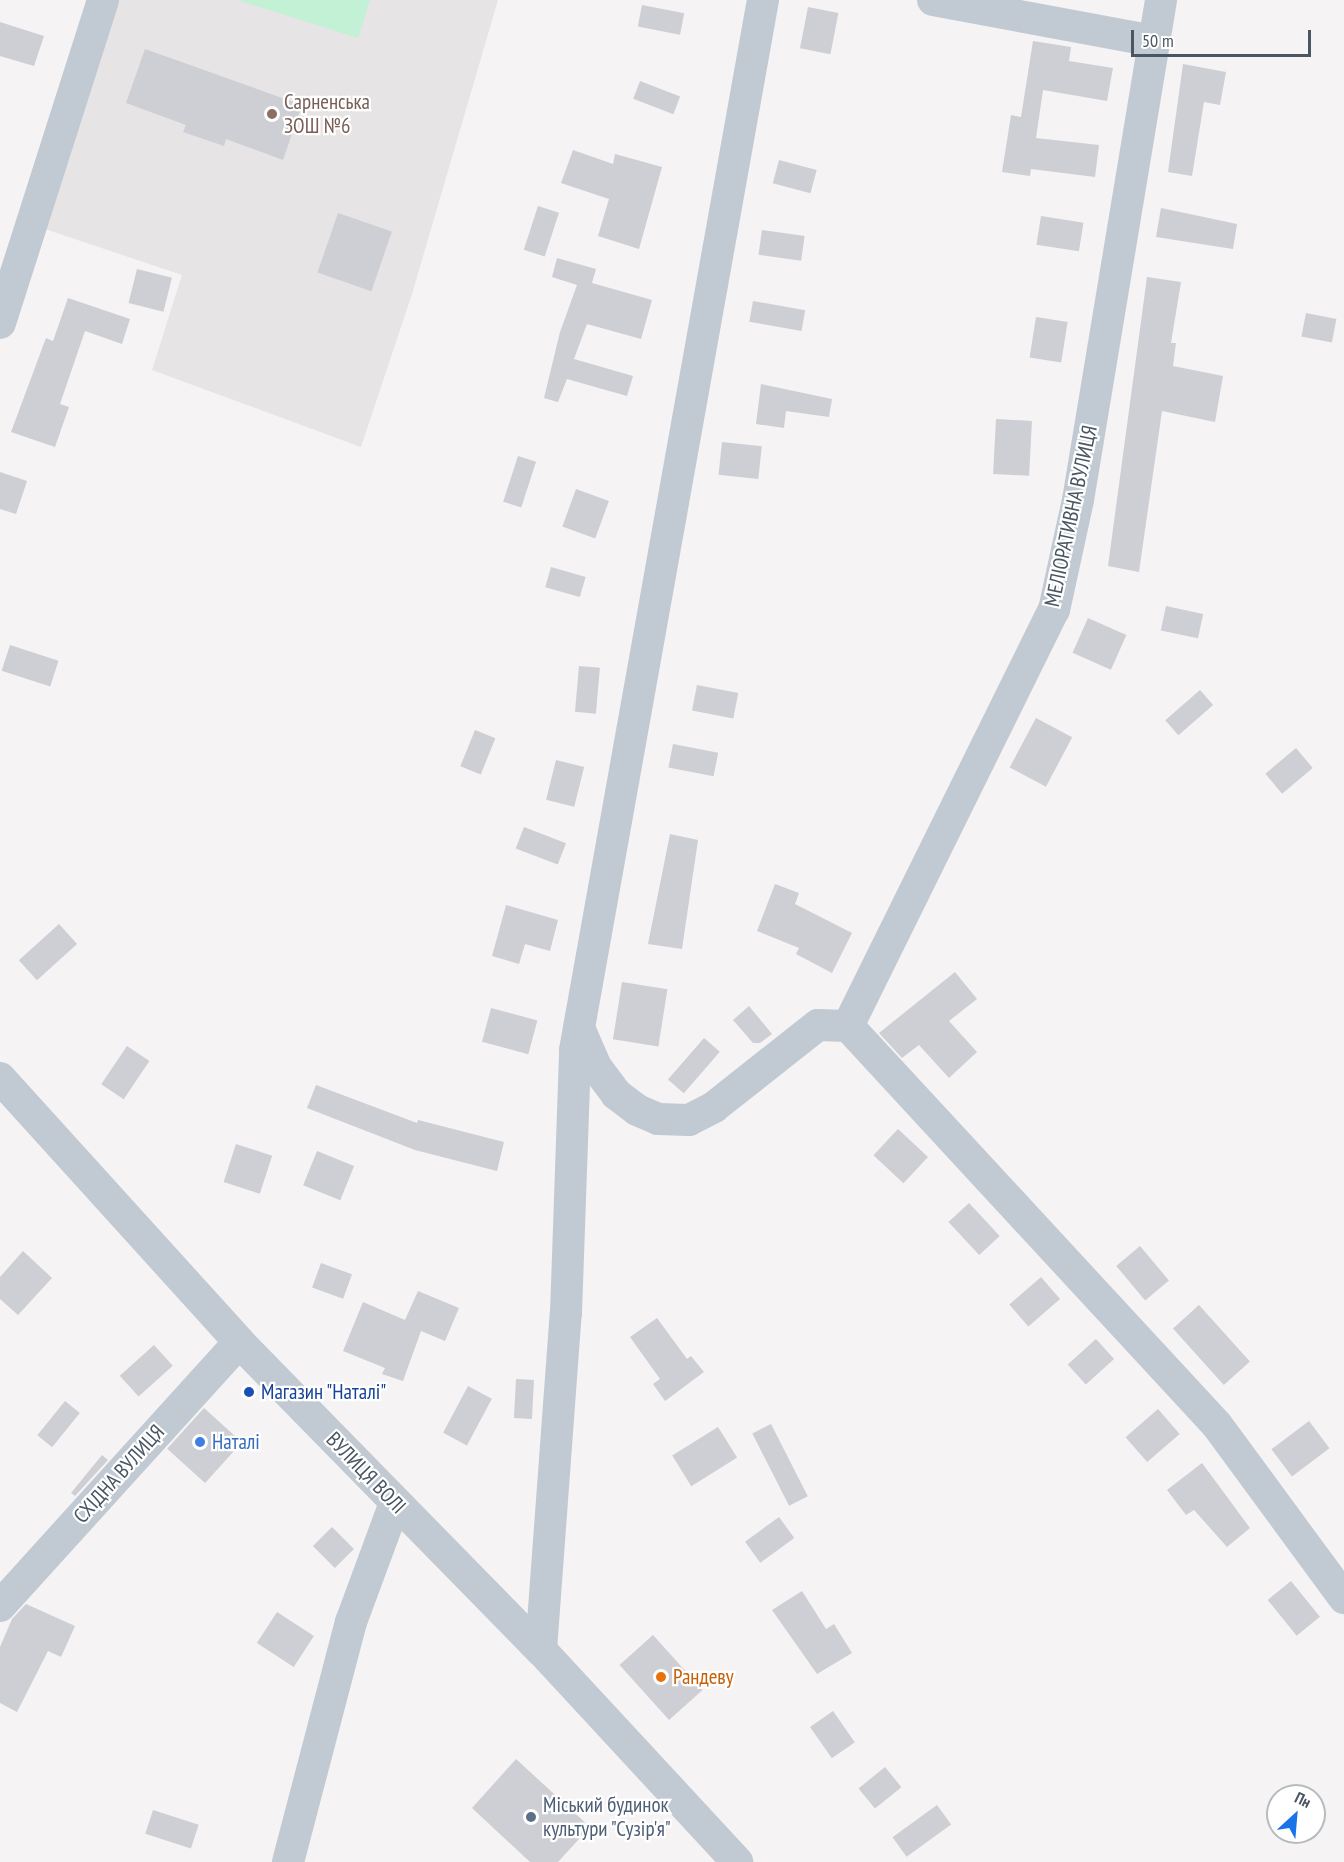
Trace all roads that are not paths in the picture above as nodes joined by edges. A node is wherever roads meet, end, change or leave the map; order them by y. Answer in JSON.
{"nodes":[{"id":1,"x":103,"y":0,"type":"edge"},
{"id":2,"x":763,"y":0,"type":"edge"},
{"id":3,"x":933,"y":0,"type":"edge"},
{"id":4,"x":1161,"y":0,"type":"edge"},
{"id":5,"x":1155,"y":41,"type":"junction"},
{"id":6,"x":0,"y":323,"type":"edge"},
{"id":7,"x":848,"y":1026,"type":"junction"},
{"id":8,"x":579,"y":1028,"type":"junction"},
{"id":9,"x":0,"y":1078,"type":"edge"},
{"id":10,"x":239,"y":1342,"type":"junction"},
{"id":11,"x":395,"y":1503,"type":"junction"},
{"id":12,"x":1344,"y":1598,"type":"edge"},
{"id":13,"x":0,"y":1606,"type":"edge"},
{"id":14,"x":541,"y":1650,"type":"junction"},
{"id":15,"x":288,"y":1862,"type":"edge"},
{"id":16,"x":737,"y":1862,"type":"edge"}],
"edges":[{"from":1,"to":6,"type":"street"},
{"from":2,"to":8,"type":"street"},
{"from":3,"to":5,"type":"street"},
{"from":4,"to":5,"type":"street","name":"МЕЛІОРАТИВНА ВУЛИЦЯ"},
{"from":5,"to":7,"type":"street","name":"МЕЛІОРАТИВНА ВУЛИЦЯ"},
{"from":7,"to":8,"type":"street"},
{"from":7,"to":12,"type":"street"},
{"from":8,"to":14,"type":"street"},
{"from":9,"to":10,"type":"street","name":"ВУЛИЦЯ ВОЛІ"},
{"from":10,"to":11,"type":"street","name":"ВУЛИЦЯ ВОЛІ"},
{"from":10,"to":13,"type":"street","name":"СХІДНА ВУЛИЦЯ"},
{"from":11,"to":14,"type":"street","name":"ВУЛИЦЯ ВОЛІ"},
{"from":11,"to":15,"type":"street"},
{"from":14,"to":16,"type":"street","name":"ВУЛИЦЯ ВОЛІ"}]}
